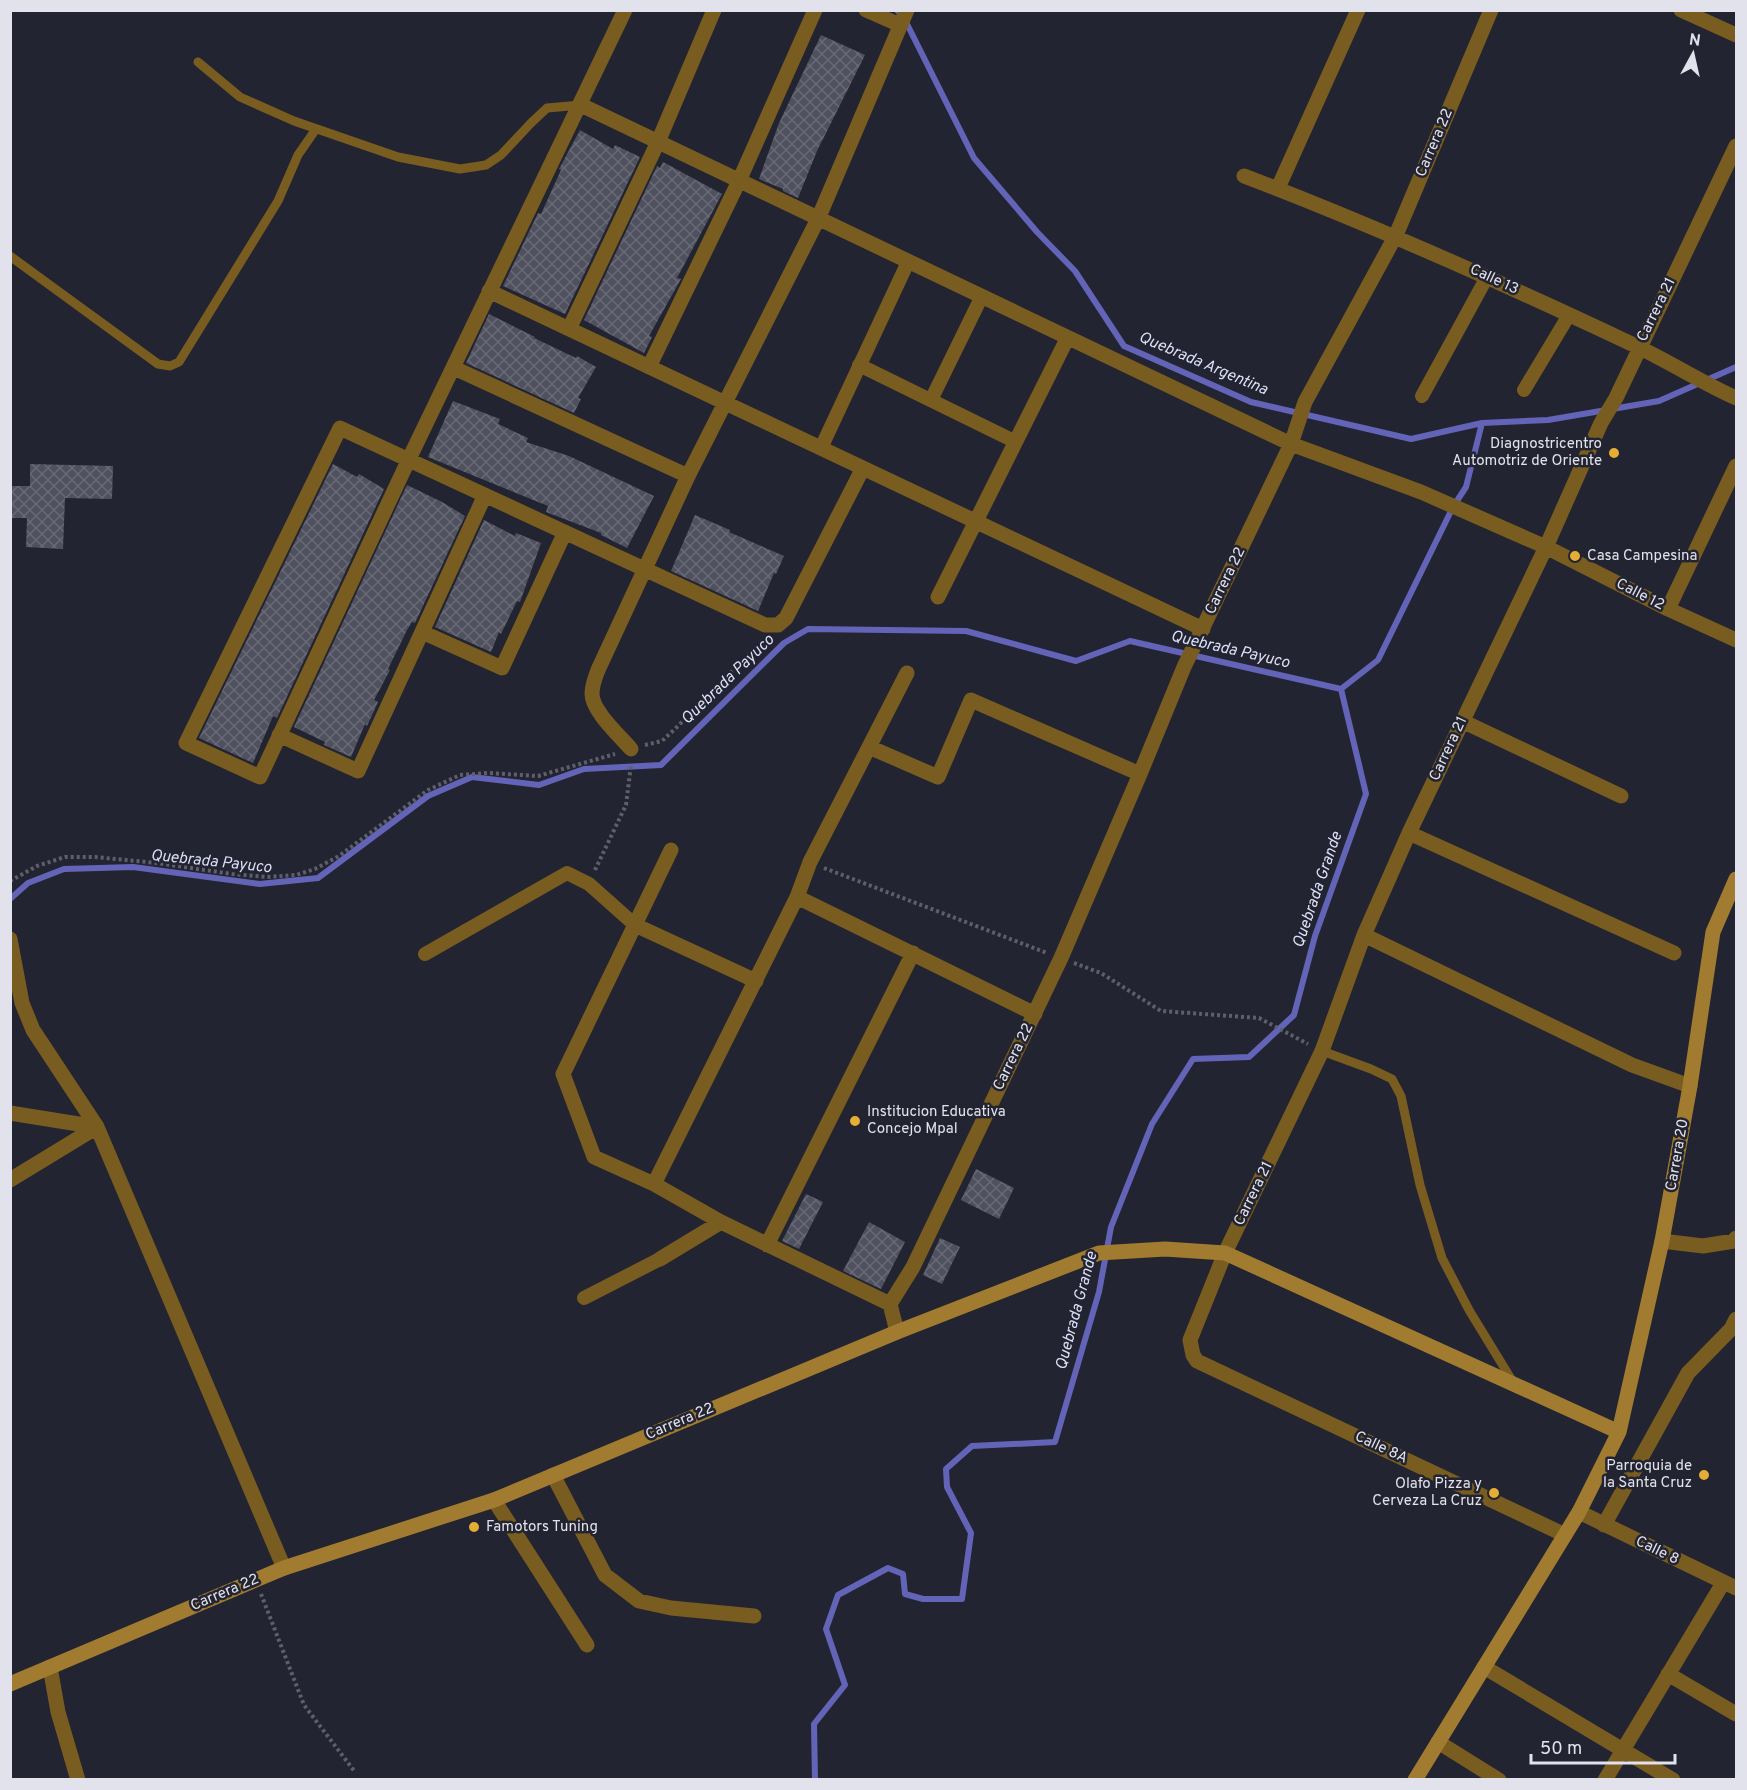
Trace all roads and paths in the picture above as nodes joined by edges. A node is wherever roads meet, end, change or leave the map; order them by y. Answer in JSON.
{"nodes":[{"id":1,"x":625,"y":10,"type":"edge"},
{"id":2,"x":714,"y":10,"type":"edge"},
{"id":3,"x":815,"y":10,"type":"edge"},
{"id":4,"x":866,"y":10,"type":"edge"},
{"id":5,"x":1358,"y":10,"type":"edge"},
{"id":6,"x":1491,"y":10,"type":"edge"},
{"id":7,"x":1682,"y":10,"type":"edge"},
{"id":8,"x":904,"y":16,"type":"edge"},
{"id":9,"x":1737,"y":35,"type":"edge"},
{"id":10,"x":198,"y":62,"type":"dead end"},
{"id":11,"x":580,"y":105,"type":"junction"},
{"id":12,"x":316,"y":129,"type":"junction"},
{"id":13,"x":658,"y":142,"type":"junction"},
{"id":14,"x":1737,"y":146,"type":"edge"},
{"id":15,"x":1244,"y":176,"type":"dead end"},
{"id":16,"x":739,"y":181,"type":"junction"},
{"id":17,"x":1278,"y":188,"type":"junction"},
{"id":18,"x":818,"y":219,"type":"junction"},
{"id":19,"x":1395,"y":235,"type":"junction"},
{"id":20,"x":10,"y":256,"type":"edge"},
{"id":21,"x":908,"y":262,"type":"junction"},
{"id":22,"x":1486,"y":277,"type":"junction"},
{"id":23,"x":489,"y":291,"type":"junction"},
{"id":24,"x":981,"y":298,"type":"junction"},
{"id":25,"x":1569,"y":315,"type":"junction"},
{"id":26,"x":569,"y":329,"type":"junction"},
{"id":27,"x":1066,"y":339,"type":"junction"},
{"id":28,"x":1639,"y":348,"type":"junction"},
{"id":29,"x":860,"y":364,"type":"junction"},
{"id":30,"x":649,"y":367,"type":"junction"},
{"id":31,"x":454,"y":368,"type":"junction"},
{"id":32,"x":1524,"y":390,"type":"dead end"},
{"id":33,"x":1422,"y":396,"type":"dead end"},
{"id":34,"x":1737,"y":398,"type":"edge"},
{"id":35,"x":931,"y":400,"type":"junction"},
{"id":36,"x":725,"y":403,"type":"junction"},
{"id":37,"x":1014,"y":441,"type":"junction"},
{"id":38,"x":1291,"y":444,"type":"junction"},
{"id":39,"x":821,"y":448,"type":"junction"},
{"id":40,"x":409,"y":459,"type":"junction"},
{"id":41,"x":1737,"y":466,"type":"edge"},
{"id":42,"x":863,"y":468,"type":"junction"},
{"id":43,"x":688,"y":476,"type":"junction"},
{"id":44,"x":485,"y":495,"type":"junction"},
{"id":45,"x":975,"y":522,"type":"junction"},
{"id":46,"x":565,"y":532,"type":"junction"},
{"id":47,"x":1546,"y":547,"type":"junction"},
{"id":48,"x":644,"y":569,"type":"junction"},
{"id":49,"x":938,"y":597,"type":"dead end"},
{"id":50,"x":1668,"y":609,"type":"junction"},
{"id":51,"x":778,"y":625,"type":"junction"},
{"id":52,"x":1203,"y":629,"type":"junction"},
{"id":53,"x":422,"y":632,"type":"junction"},
{"id":54,"x":1737,"y":640,"type":"edge"},
{"id":55,"x":907,"y":673,"type":"dead end"},
{"id":56,"x":1462,"y":721,"type":"junction"},
{"id":57,"x":279,"y":735,"type":"junction"},
{"id":58,"x":869,"y":747,"type":"junction"},
{"id":59,"x":631,"y":754,"type":"junction"},
{"id":60,"x":1140,"y":774,"type":"junction"},
{"id":61,"x":1621,"y":796,"type":"dead end"},
{"id":62,"x":1409,"y":833,"type":"junction"},
{"id":63,"x":671,"y":850,"type":"dead end"},
{"id":64,"x":810,"y":862,"type":"junction"},
{"id":65,"x":1737,"y":879,"type":"edge"},
{"id":66,"x":10,"y":881,"type":"edge"},
{"id":67,"x":588,"y":884,"type":"junction"},
{"id":68,"x":796,"y":897,"type":"junction"},
{"id":69,"x":635,"y":925,"type":"junction"},
{"id":70,"x":1364,"y":935,"type":"junction"},
{"id":71,"x":10,"y":939,"type":"edge"},
{"id":72,"x":913,"y":953,"type":"junction"},
{"id":73,"x":1674,"y":953,"type":"dead end"},
{"id":74,"x":425,"y":954,"type":"dead end"},
{"id":75,"x":1061,"y":958,"type":"junction"},
{"id":76,"x":756,"y":981,"type":"junction"},
{"id":77,"x":1035,"y":1014,"type":"junction"},
{"id":78,"x":1291,"y":1035,"type":"dead end"},
{"id":79,"x":1322,"y":1051,"type":"junction"},
{"id":80,"x":1690,"y":1086,"type":"junction"},
{"id":81,"x":10,"y":1113,"type":"edge"},
{"id":82,"x":97,"y":1127,"type":"junction"},
{"id":83,"x":10,"y":1180,"type":"edge"},
{"id":84,"x":654,"y":1184,"type":"junction"},
{"id":85,"x":721,"y":1222,"type":"junction"},
{"id":86,"x":1737,"y":1238,"type":"edge"},
{"id":87,"x":1662,"y":1240,"type":"junction"},
{"id":88,"x":767,"y":1245,"type":"junction"},
{"id":89,"x":1225,"y":1253,"type":"junction"},
{"id":90,"x":660,"y":1259,"type":"joint"},
{"id":91,"x":585,"y":1298,"type":"dead end"},
{"id":92,"x":891,"y":1304,"type":"junction"},
{"id":93,"x":1737,"y":1319,"type":"edge"},
{"id":94,"x":897,"y":1332,"type":"junction"},
{"id":95,"x":1197,"y":1361,"type":"joint"},
{"id":96,"x":1516,"y":1386,"type":"junction"},
{"id":97,"x":1619,"y":1432,"type":"junction"},
{"id":98,"x":553,"y":1475,"type":"junction"},
{"id":99,"x":494,"y":1500,"type":"junction"},
{"id":100,"x":1579,"y":1512,"type":"junction"},
{"id":101,"x":1604,"y":1525,"type":"junction"},
{"id":102,"x":1564,"y":1535,"type":"junction"},
{"id":103,"x":284,"y":1568,"type":"junction"},
{"id":104,"x":255,"y":1580,"type":"junction"},
{"id":105,"x":1730,"y":1585,"type":"edge"},
{"id":106,"x":754,"y":1616,"type":"dead end"},
{"id":107,"x":586,"y":1644,"type":"dead end"},
{"id":108,"x":50,"y":1667,"type":"junction"},
{"id":109,"x":1484,"y":1668,"type":"junction"},
{"id":110,"x":1668,"y":1674,"type":"junction"},
{"id":111,"x":10,"y":1684,"type":"edge"},
{"id":112,"x":1737,"y":1714,"type":"edge"},
{"id":113,"x":1438,"y":1742,"type":"junction"},
{"id":114,"x":1623,"y":1750,"type":"junction"},
{"id":115,"x":355,"y":1772,"type":"dead end"},
{"id":116,"x":78,"y":1779,"type":"edge"},
{"id":117,"x":1415,"y":1779,"type":"edge"},
{"id":118,"x":1499,"y":1779,"type":"edge"},
{"id":119,"x":1605,"y":1779,"type":"edge"},
{"id":120,"x":1673,"y":1779,"type":"edge"}],
"edges":[{"from":1,"to":11,"type":"street"},
{"from":2,"to":13,"type":"street"},
{"from":3,"to":16,"type":"street"},
{"from":4,"to":8,"type":"street"},
{"from":5,"to":17,"type":"street"},
{"from":6,"to":19,"type":"street","name":"Carrera 22"},
{"from":7,"to":9,"type":"street"},
{"from":8,"to":18,"type":"street"},
{"from":10,"to":12,"type":"lane"},
{"from":11,"to":12,"type":"lane"},
{"from":11,"to":13,"type":"street","name":"Calle 12"},
{"from":11,"to":23,"type":"street"},
{"from":12,"to":20,"type":"lane"},
{"from":13,"to":16,"type":"street","name":"Calle 12"},
{"from":13,"to":26,"type":"street"},
{"from":14,"to":28,"type":"street","name":"Carrera 21"},
{"from":15,"to":17,"type":"street","name":"Calle 13"},
{"from":16,"to":18,"type":"street","name":"Calle 12"},
{"from":16,"to":30,"type":"street"},
{"from":17,"to":19,"type":"street","name":"Calle 13"},
{"from":18,"to":21,"type":"street","name":"Calle 12"},
{"from":18,"to":36,"type":"street"},
{"from":19,"to":22,"type":"street","name":"Calle 13"},
{"from":19,"to":38,"type":"street","name":"Carrera 22"},
{"from":21,"to":24,"type":"street","name":"Calle 12"},
{"from":21,"to":29,"type":"street"},
{"from":22,"to":25,"type":"street","name":"Calle 13"},
{"from":22,"to":33,"type":"street"},
{"from":23,"to":26,"type":"street"},
{"from":23,"to":31,"type":"street"},
{"from":24,"to":27,"type":"street","name":"Calle 12"},
{"from":24,"to":35,"type":"street"},
{"from":25,"to":28,"type":"street","name":"Calle 13"},
{"from":25,"to":32,"type":"street"},
{"from":26,"to":30,"type":"street"},
{"from":27,"to":37,"type":"street"},
{"from":27,"to":38,"type":"street","name":"Calle 12"},
{"from":28,"to":34,"type":"street","name":"Calle 13"},
{"from":28,"to":47,"type":"street","name":"Carrera 21"},
{"from":29,"to":35,"type":"street"},
{"from":29,"to":39,"type":"street"},
{"from":30,"to":36,"type":"street"},
{"from":31,"to":40,"type":"street"},
{"from":31,"to":43,"type":"street"},
{"from":35,"to":37,"type":"street"},
{"from":36,"to":39,"type":"street"},
{"from":36,"to":43,"type":"street"},
{"from":37,"to":45,"type":"street"},
{"from":38,"to":47,"type":"street","name":"Calle 12"},
{"from":38,"to":52,"type":"street","name":"Carrera 22"},
{"from":39,"to":42,"type":"street"},
{"from":40,"to":44,"type":"street"},
{"from":40,"to":57,"type":"street"},
{"from":40,"to":57,"type":"street"},
{"from":41,"to":50,"type":"street"},
{"from":42,"to":45,"type":"street"},
{"from":42,"to":51,"type":"street"},
{"from":43,"to":48,"type":"street"},
{"from":44,"to":46,"type":"street"},
{"from":44,"to":53,"type":"street"},
{"from":45,"to":49,"type":"street"},
{"from":45,"to":52,"type":"street"},
{"from":46,"to":48,"type":"street"},
{"from":46,"to":53,"type":"street"},
{"from":47,"to":50,"type":"street","name":"Calle 12"},
{"from":47,"to":56,"type":"street","name":"Carrera 21"},
{"from":48,"to":51,"type":"street"},
{"from":48,"to":59,"type":"street"},
{"from":50,"to":54,"type":"street","name":"Calle 12"},
{"from":51,"to":59,"type":"path"},
{"from":52,"to":60,"type":"street","name":"Carrera 22"},
{"from":53,"to":57,"type":"street"},
{"from":55,"to":58,"type":"street"},
{"from":56,"to":61,"type":"street"},
{"from":56,"to":62,"type":"street","name":"Carrera 21"},
{"from":58,"to":60,"type":"street"},
{"from":58,"to":64,"type":"street"},
{"from":59,"to":66,"type":"path"},
{"from":59,"to":67,"type":"path"},
{"from":60,"to":75,"type":"street","name":"Carrera 22"},
{"from":62,"to":70,"type":"street","name":"Carrera 21"},
{"from":62,"to":73,"type":"street"},
{"from":63,"to":69,"type":"street"},
{"from":64,"to":68,"type":"street"},
{"from":64,"to":75,"type":"path"},
{"from":65,"to":80,"type":"main road","name":"Carrera 20"},
{"from":67,"to":69,"type":"street"},
{"from":67,"to":74,"type":"street"},
{"from":68,"to":72,"type":"street"},
{"from":68,"to":76,"type":"street"},
{"from":69,"to":76,"type":"street"},
{"from":69,"to":84,"type":"street"},
{"from":70,"to":79,"type":"street","name":"Carrera 21"},
{"from":70,"to":80,"type":"street"},
{"from":71,"to":82,"type":"street"},
{"from":72,"to":77,"type":"street"},
{"from":72,"to":88,"type":"street"},
{"from":75,"to":77,"type":"street","name":"Carrera 22"},
{"from":75,"to":78,"type":"path"},
{"from":76,"to":84,"type":"street"},
{"from":77,"to":92,"type":"street","name":"Carrera 22"},
{"from":79,"to":89,"type":"street","name":"Carrera 21"},
{"from":79,"to":96,"type":"lane"},
{"from":80,"to":87,"type":"main road","name":"Carrera 20"},
{"from":81,"to":82,"type":"street"},
{"from":82,"to":83,"type":"street"},
{"from":82,"to":103,"type":"street"},
{"from":84,"to":85,"type":"street"},
{"from":85,"to":88,"type":"street"},
{"from":85,"to":90,"type":"street"},
{"from":86,"to":87,"type":"street"},
{"from":87,"to":97,"type":"main road","name":"Carrera 20"},
{"from":88,"to":92,"type":"street"},
{"from":89,"to":94,"type":"main road","name":"Carrera 22"},
{"from":89,"to":95,"type":"street","name":"Carrera 21"},
{"from":89,"to":96,"type":"main road"},
{"from":90,"to":91,"type":"street"},
{"from":92,"to":94,"type":"street"},
{"from":93,"to":101,"type":"street"},
{"from":94,"to":98,"type":"main road","name":"Carrera 22"},
{"from":95,"to":102,"type":"street","name":"Calle 8A"},
{"from":96,"to":97,"type":"main road"},
{"from":97,"to":100,"type":"main road","name":"Carrera 20"},
{"from":98,"to":99,"type":"main road","name":"Carrera 22"},
{"from":98,"to":106,"type":"street"},
{"from":99,"to":103,"type":"main road","name":"Carrera 22"},
{"from":99,"to":107,"type":"street"},
{"from":100,"to":101,"type":"street","name":"Calle 8"},
{"from":100,"to":102,"type":"main road","name":"Carrera 20"},
{"from":101,"to":105,"type":"street","name":"Calle 8"},
{"from":102,"to":109,"type":"main road","name":"Carrera 20"},
{"from":103,"to":104,"type":"main road","name":"Carrera 22"},
{"from":104,"to":108,"type":"main road","name":"Carrera 22"},
{"from":104,"to":115,"type":"path"},
{"from":105,"to":110,"type":"street"},
{"from":108,"to":111,"type":"main road","name":"Carrera 22"},
{"from":108,"to":116,"type":"street"},
{"from":109,"to":113,"type":"main road","name":"Carrera 20"},
{"from":109,"to":114,"type":"street"},
{"from":110,"to":112,"type":"street"},
{"from":110,"to":114,"type":"street"},
{"from":113,"to":117,"type":"main road","name":"Carrera 20"},
{"from":113,"to":118,"type":"street"},
{"from":114,"to":119,"type":"street"},
{"from":114,"to":120,"type":"street"}]}
